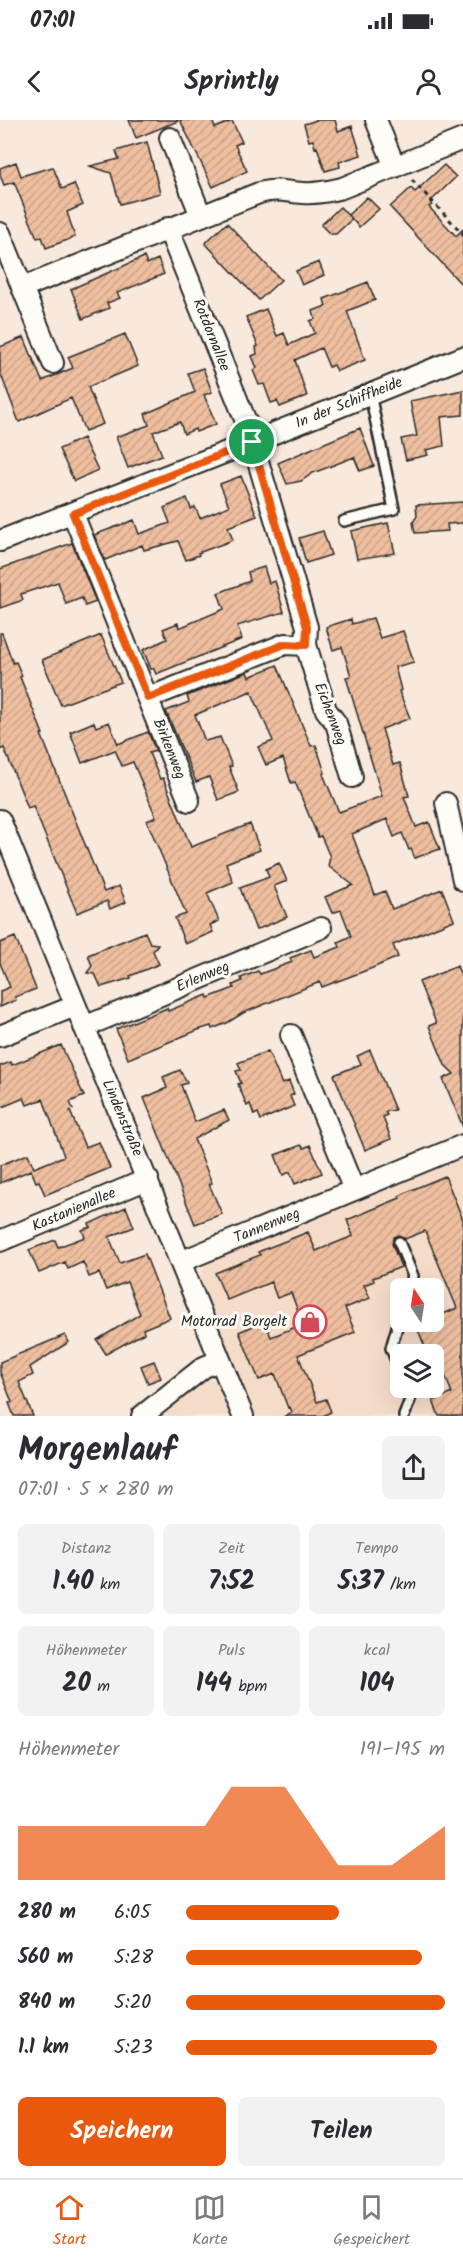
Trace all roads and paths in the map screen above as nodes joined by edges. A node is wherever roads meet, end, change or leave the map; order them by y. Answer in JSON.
{"nodes":[{"id":1,"x":376,"y":120,"type":"edge"},
{"id":2,"x":170,"y":138,"type":"dead end"},
{"id":3,"x":463,"y":139,"type":"edge"},
{"id":4,"x":397,"y":166,"type":"junction"},
{"id":5,"x":201,"y":216,"type":"junction"},
{"id":6,"x":168,"y":228,"type":"junction"},
{"id":7,"x":0,"y":234,"type":"edge"},
{"id":8,"x":463,"y":234,"type":"edge"},
{"id":9,"x":22,"y":288,"type":"junction"},
{"id":10,"x":463,"y":357,"type":"edge"},
{"id":11,"x":52,"y":363,"type":"dead end"},
{"id":12,"x":370,"y":394,"type":"junction"},
{"id":13,"x":252,"y":442,"type":"junction"},
{"id":14,"x":73,"y":514,"type":"junction"},
{"id":15,"x":344,"y":521,"type":"dead end"},
{"id":16,"x":0,"y":541,"type":"edge"},
{"id":17,"x":306,"y":645,"type":"junction"},
{"id":18,"x":148,"y":698,"type":"junction"},
{"id":19,"x":352,"y":777,"type":"dead end"},
{"id":20,"x":189,"y":801,"type":"dead end"},
{"id":21,"x":446,"y":803,"type":"dead end"},
{"id":22,"x":0,"y":820,"type":"edge"},
{"id":23,"x":463,"y":880,"type":"edge"},
{"id":24,"x":321,"y":928,"type":"dead end"},
{"id":25,"x":75,"y":1006,"type":"junction"},
{"id":26,"x":84,"y":1027,"type":"junction"},
{"id":27,"x":291,"y":1035,"type":"dead end"},
{"id":28,"x":0,"y":1036,"type":"edge"},
{"id":29,"x":463,"y":1145,"type":"edge"},
{"id":30,"x":148,"y":1179,"type":"junction"},
{"id":31,"x":354,"y":1190,"type":"junction"},
{"id":32,"x":0,"y":1241,"type":"edge"},
{"id":33,"x":399,"y":1242,"type":"dead end"},
{"id":34,"x":180,"y":1262,"type":"junction"},
{"id":35,"x":412,"y":1278,"type":"edge"},
{"id":36,"x":219,"y":1360,"type":"junction"},
{"id":37,"x":411,"y":1398,"type":"edge"},
{"id":38,"x":142,"y":1416,"type":"edge"},
{"id":39,"x":243,"y":1416,"type":"edge"},
{"id":40,"x":404,"y":1416,"type":"edge"}],
"edges":[{"from":1,"to":4,"type":"street"},
{"from":2,"to":5,"type":"street"},
{"from":3,"to":4,"type":"street"},
{"from":4,"to":5,"type":"street"},
{"from":4,"to":8,"type":"path"},
{"from":5,"to":6,"type":"street"},
{"from":6,"to":9,"type":"street"},
{"from":6,"to":13,"type":"street","name":"Rotdornallee"},
{"from":7,"to":9,"type":"street"},
{"from":9,"to":11,"type":"street"},
{"from":10,"to":12,"type":"street","name":"In der Schiffheide"},
{"from":12,"to":13,"type":"street","name":"In der Schiffheide"},
{"from":12,"to":15,"type":"lane"},
{"from":13,"to":14,"type":"street","name":"In der Schiffheide"},
{"from":13,"to":17,"type":"street","name":"Eichenweg"},
{"from":14,"to":16,"type":"street","name":"In der Schiffheide"},
{"from":14,"to":18,"type":"street","name":"Birkenweg"},
{"from":17,"to":18,"type":"street"},
{"from":17,"to":19,"type":"street","name":"Eichenweg"},
{"from":18,"to":20,"type":"street","name":"Birkenweg"},
{"from":21,"to":23,"type":"street"},
{"from":22,"to":25,"type":"street","name":"Lindenstraße"},
{"from":24,"to":26,"type":"street","name":"Erlenweg"},
{"from":25,"to":26,"type":"street","name":"Lindenstraße"},
{"from":25,"to":28,"type":"street"},
{"from":26,"to":30,"type":"street","name":"Lindenstraße"},
{"from":27,"to":31,"type":"street"},
{"from":29,"to":31,"type":"street","name":"Tannenweg"},
{"from":30,"to":32,"type":"street","name":"Kastanienallee"},
{"from":30,"to":34,"type":"street","name":"Lindenstraße"},
{"from":31,"to":34,"type":"street","name":"Tannenweg"},
{"from":33,"to":35,"type":"lane"},
{"from":34,"to":36,"type":"street","name":"Lindenstraße"},
{"from":36,"to":38,"type":"street"},
{"from":36,"to":39,"type":"street","name":"Lindenstraße"},
{"from":37,"to":40,"type":"lane"}]}
